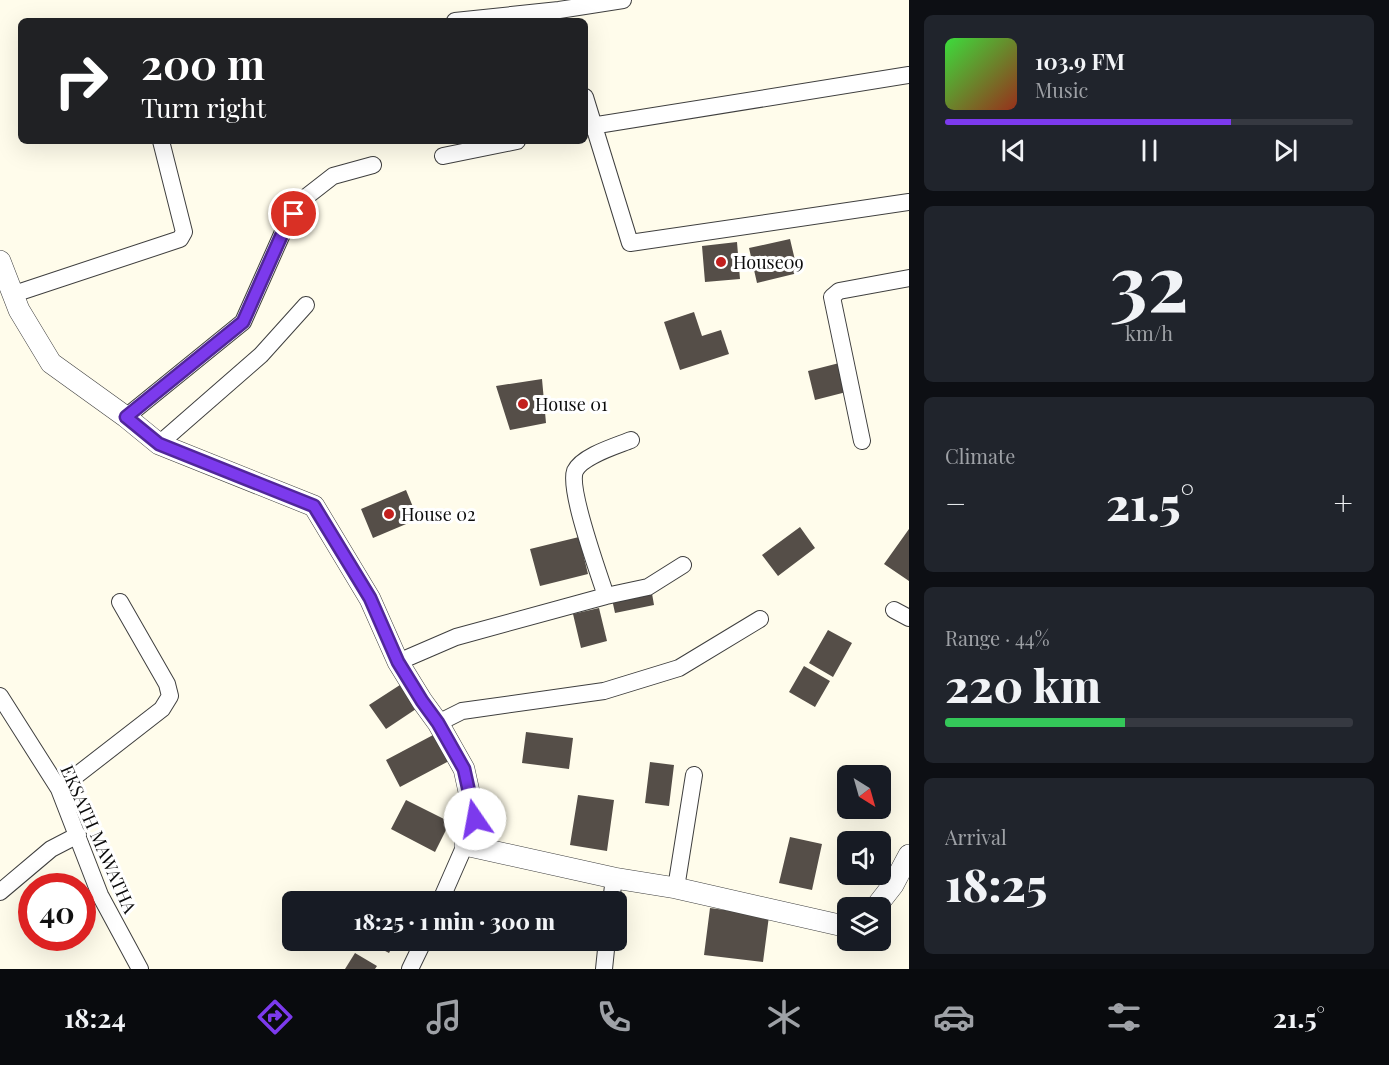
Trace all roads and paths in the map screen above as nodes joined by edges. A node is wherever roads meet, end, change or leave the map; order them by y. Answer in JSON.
{"nodes":[{"id":1,"x":623,"y":0,"type":"edge"},
{"id":2,"x":560,"y":16,"type":"edge"},
{"id":3,"x":518,"y":18,"type":"edge"},
{"id":4,"x":909,"y":75,"type":"edge"},
{"id":5,"x":589,"y":126,"type":"edge"},
{"id":6,"x":162,"y":144,"type":"edge"},
{"id":7,"x":502,"y":144,"type":"edge"},
{"id":8,"x":443,"y":156,"type":"dead end"},
{"id":9,"x":373,"y":165,"type":"dead end"},
{"id":10,"x":909,"y":202,"type":"edge"},
{"id":11,"x":0,"y":261,"type":"edge"},
{"id":12,"x":909,"y":278,"type":"edge"},
{"id":13,"x":14,"y":294,"type":"junction"},
{"id":14,"x":306,"y":305,"type":"dead end"},
{"id":15,"x":126,"y":417,"type":"junction"},
{"id":16,"x":631,"y":440,"type":"dead end"},
{"id":17,"x":862,"y":441,"type":"dead end"},
{"id":18,"x":159,"y":444,"type":"junction"},
{"id":19,"x":683,"y":565,"type":"dead end"},
{"id":20,"x":606,"y":596,"type":"junction"},
{"id":21,"x":120,"y":602,"type":"dead end"},
{"id":22,"x":894,"y":610,"type":"dead end"},
{"id":23,"x":909,"y":618,"type":"edge"},
{"id":24,"x":760,"y":619,"type":"dead end"},
{"id":25,"x":398,"y":662,"type":"junction"},
{"id":26,"x":0,"y":696,"type":"edge"},
{"id":27,"x":438,"y":723,"type":"junction"},
{"id":28,"x":694,"y":775,"type":"dead end"},
{"id":29,"x":59,"y":789,"type":"junction"},
{"id":30,"x":78,"y":835,"type":"junction"},
{"id":31,"x":465,"y":845,"type":"junction"},
{"id":32,"x":909,"y":855,"type":"edge"},
{"id":33,"x":614,"y":878,"type":"junction"},
{"id":34,"x":676,"y":888,"type":"junction"},
{"id":35,"x":445,"y":891,"type":"edge"},
{"id":36,"x":612,"y":891,"type":"edge"},
{"id":37,"x":0,"y":892,"type":"edge"},
{"id":38,"x":884,"y":897,"type":"edge"},
{"id":39,"x":837,"y":925,"type":"edge"},
{"id":40,"x":418,"y":951,"type":"edge"},
{"id":41,"x":606,"y":951,"type":"edge"},
{"id":42,"x":140,"y":969,"type":"edge"},
{"id":43,"x":410,"y":969,"type":"edge"},
{"id":44,"x":604,"y":969,"type":"edge"}],
"edges":[{"from":1,"to":2,"type":"street"},
{"from":2,"to":3,"type":"street"},
{"from":4,"to":5,"type":"street"},
{"from":5,"to":10,"type":"street"},
{"from":6,"to":13,"type":"street"},
{"from":7,"to":8,"type":"street"},
{"from":9,"to":15,"type":"street"},
{"from":11,"to":13,"type":"street"},
{"from":12,"to":17,"type":"street"},
{"from":13,"to":15,"type":"street"},
{"from":14,"to":18,"type":"street"},
{"from":15,"to":18,"type":"street"},
{"from":16,"to":20,"type":"street"},
{"from":18,"to":25,"type":"street"},
{"from":19,"to":20,"type":"street"},
{"from":20,"to":25,"type":"street"},
{"from":21,"to":29,"type":"street"},
{"from":22,"to":23,"type":"street"},
{"from":24,"to":27,"type":"street"},
{"from":25,"to":27,"type":"street"},
{"from":26,"to":29,"type":"street","name":"EKSATH MAWATHA"},
{"from":27,"to":31,"type":"street"},
{"from":28,"to":34,"type":"street"},
{"from":29,"to":30,"type":"street","name":"EKSATH MAWATHA"},
{"from":30,"to":37,"type":"street"},
{"from":30,"to":42,"type":"street","name":"EKSATH MAWATHA"},
{"from":31,"to":33,"type":"street"},
{"from":31,"to":35,"type":"street"},
{"from":32,"to":38,"type":"street"},
{"from":33,"to":34,"type":"street"},
{"from":33,"to":36,"type":"street"},
{"from":34,"to":39,"type":"street"},
{"from":40,"to":43,"type":"street"},
{"from":41,"to":44,"type":"street"}]}
